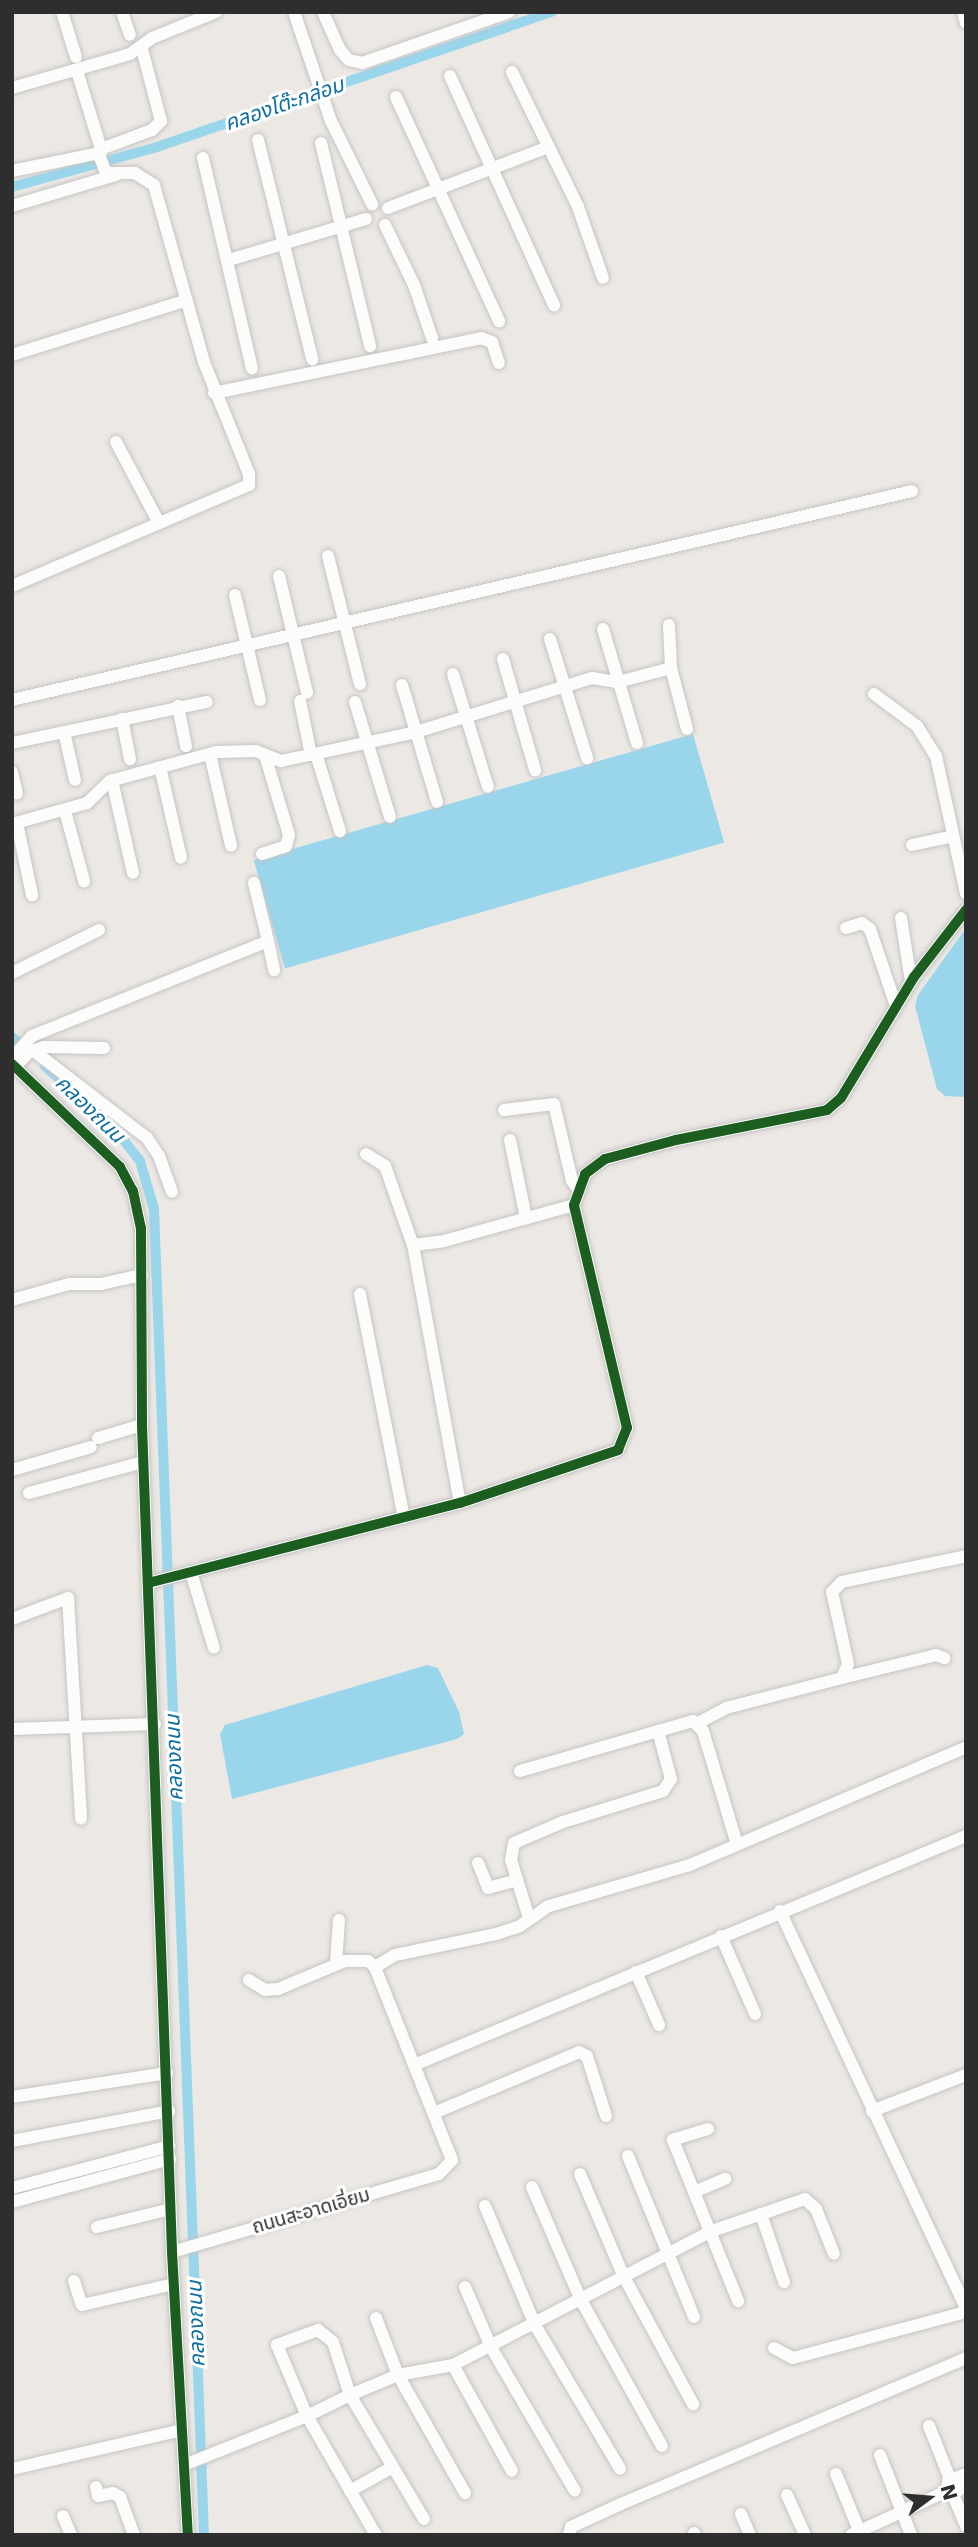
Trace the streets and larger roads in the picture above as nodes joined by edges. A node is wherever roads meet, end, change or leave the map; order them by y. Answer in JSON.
{"nodes":[{"id":1,"x":62,"y":12,"type":"edge"},
{"id":2,"x":122,"y":12,"type":"edge"},
{"id":3,"x":216,"y":12,"type":"edge"},
{"id":4,"x":294,"y":12,"type":"edge"},
{"id":5,"x":323,"y":12,"type":"edge"},
{"id":6,"x":509,"y":12,"type":"edge"},
{"id":7,"x":963,"y":12,"type":"edge"},
{"id":8,"x":966,"y":23,"type":"edge"},
{"id":9,"x":130,"y":35,"type":"dead end"},
{"id":10,"x":142,"y":49,"type":"junction"},
{"id":11,"x":76,"y":57,"type":"dead end"},
{"id":12,"x":77,"y":71,"type":"junction"},
{"id":13,"x":512,"y":72,"type":"dead end"},
{"id":14,"x":450,"y":76,"type":"dead end"},
{"id":15,"x":12,"y":88,"type":"edge"},
{"id":16,"x":396,"y":97,"type":"dead end"},
{"id":17,"x":258,"y":139,"type":"dead end"},
{"id":18,"x":321,"y":143,"type":"dead end"},
{"id":19,"x":549,"y":147,"type":"junction"},
{"id":20,"x":100,"y":153,"type":"junction"},
{"id":21,"x":203,"y":158,"type":"dead end"},
{"id":22,"x":493,"y":168,"type":"junction"},
{"id":23,"x":12,"y":171,"type":"edge"},
{"id":24,"x":117,"y":175,"type":"junction"},
{"id":25,"x":437,"y":188,"type":"junction"},
{"id":26,"x":372,"y":204,"type":"junction"},
{"id":27,"x":12,"y":206,"type":"edge"},
{"id":28,"x":388,"y":208,"type":"junction"},
{"id":29,"x":366,"y":219,"type":"junction"},
{"id":30,"x":385,"y":225,"type":"junction"},
{"id":31,"x":343,"y":228,"type":"junction"},
{"id":32,"x":286,"y":244,"type":"junction"},
{"id":33,"x":229,"y":260,"type":"junction"},
{"id":34,"x":603,"y":278,"type":"dead end"},
{"id":35,"x":187,"y":300,"type":"junction"},
{"id":36,"x":554,"y":305,"type":"dead end"},
{"id":37,"x":499,"y":321,"type":"dead end"},
{"id":38,"x":432,"y":338,"type":"dead end"},
{"id":39,"x":370,"y":346,"type":"dead end"},
{"id":40,"x":12,"y":355,"type":"edge"},
{"id":41,"x":312,"y":359,"type":"dead end"},
{"id":42,"x":499,"y":363,"type":"dead end"},
{"id":43,"x":252,"y":368,"type":"dead end"},
{"id":44,"x":214,"y":393,"type":"junction"},
{"id":45,"x":117,"y":442,"type":"dead end"},
{"id":46,"x":912,"y":491,"type":"dead end"},
{"id":47,"x":158,"y":521,"type":"junction"},
{"id":48,"x":328,"y":556,"type":"dead end"},
{"id":49,"x":279,"y":576,"type":"dead end"},
{"id":50,"x":12,"y":586,"type":"edge"},
{"id":51,"x":235,"y":595,"type":"dead end"},
{"id":52,"x":345,"y":624,"type":"junction"},
{"id":53,"x":669,"y":625,"type":"dead end"},
{"id":54,"x":603,"y":629,"type":"dead end"},
{"id":55,"x":293,"y":636,"type":"junction"},
{"id":56,"x":550,"y":639,"type":"dead end"},
{"id":57,"x":247,"y":647,"type":"junction"},
{"id":58,"x":503,"y":659,"type":"dead end"},
{"id":59,"x":671,"y":668,"type":"junction"},
{"id":60,"x":453,"y":674,"type":"dead end"},
{"id":61,"x":618,"y":682,"type":"junction"},
{"id":62,"x":360,"y":684,"type":"dead end"},
{"id":63,"x":402,"y":685,"type":"dead end"},
{"id":64,"x":564,"y":686,"type":"junction"},
{"id":65,"x":874,"y":694,"type":"dead end"},
{"id":66,"x":12,"y":700,"type":"edge"},
{"id":67,"x":260,"y":700,"type":"dead end"},
{"id":68,"x":516,"y":701,"type":"junction"},
{"id":69,"x":207,"y":702,"type":"dead end"},
{"id":70,"x":355,"y":702,"type":"dead end"},
{"id":71,"x":178,"y":706,"type":"junction"},
{"id":72,"x":466,"y":715,"type":"junction"},
{"id":73,"x":122,"y":719,"type":"junction"},
{"id":74,"x":687,"y":729,"type":"dead end"},
{"id":75,"x":64,"y":732,"type":"junction"},
{"id":76,"x":416,"y":732,"type":"junction"},
{"id":77,"x":12,"y":743,"type":"edge"},
{"id":78,"x":637,"y":743,"type":"dead end"},
{"id":79,"x":367,"y":744,"type":"junction"},
{"id":80,"x":186,"y":746,"type":"dead end"},
{"id":81,"x":210,"y":754,"type":"junction"},
{"id":82,"x":313,"y":754,"type":"junction"},
{"id":83,"x":265,"y":755,"type":"junction"},
{"id":84,"x":587,"y":758,"type":"dead end"},
{"id":85,"x":130,"y":759,"type":"dead end"},
{"id":86,"x":160,"y":767,"type":"junction"},
{"id":87,"x":536,"y":770,"type":"dead end"},
{"id":88,"x":12,"y":772,"type":"edge"},
{"id":89,"x":75,"y":780,"type":"dead end"},
{"id":90,"x":112,"y":780,"type":"junction"},
{"id":91,"x":488,"y":786,"type":"dead end"},
{"id":92,"x":17,"y":793,"type":"dead end"},
{"id":93,"x":438,"y":802,"type":"dead end"},
{"id":94,"x":65,"y":811,"type":"junction"},
{"id":95,"x":390,"y":817,"type":"dead end"},
{"id":96,"x":14,"y":824,"type":"edge"},
{"id":97,"x":340,"y":831,"type":"dead end"},
{"id":98,"x":951,"y":837,"type":"junction"},
{"id":99,"x":912,"y":845,"type":"dead end"},
{"id":100,"x":231,"y":846,"type":"dead end"},
{"id":101,"x":262,"y":854,"type":"dead end"},
{"id":102,"x":181,"y":858,"type":"dead end"},
{"id":103,"x":133,"y":873,"type":"dead end"},
{"id":104,"x":83,"y":881,"type":"dead end"},
{"id":105,"x":254,"y":883,"type":"dead end"},
{"id":106,"x":966,"y":894,"type":"edge"},
{"id":107,"x":32,"y":895,"type":"dead end"},
{"id":108,"x":966,"y":911,"type":"edge"},
{"id":109,"x":901,"y":918,"type":"dead end"},
{"id":110,"x":846,"y":928,"type":"dead end"},
{"id":111,"x":99,"y":930,"type":"dead end"},
{"id":112,"x":268,"y":941,"type":"junction"},
{"id":113,"x":274,"y":970,"type":"dead end"},
{"id":114,"x":12,"y":973,"type":"edge"},
{"id":115,"x":911,"y":981,"type":"junction"},
{"id":116,"x":896,"y":1006,"type":"junction"},
{"id":117,"x":30,"y":1048,"type":"junction"},
{"id":118,"x":104,"y":1048,"type":"dead end"},
{"id":119,"x":14,"y":1062,"type":"edge"},
{"id":120,"x":504,"y":1110,"type":"dead end"},
{"id":121,"x":510,"y":1140,"type":"dead end"},
{"id":122,"x":366,"y":1154,"type":"dead end"},
{"id":123,"x":578,"y":1189,"type":"junction"},
{"id":124,"x":172,"y":1192,"type":"dead end"},
{"id":125,"x":574,"y":1205,"type":"junction"},
{"id":126,"x":526,"y":1218,"type":"junction"},
{"id":127,"x":413,"y":1245,"type":"junction"},
{"id":128,"x":142,"y":1275,"type":"junction"},
{"id":129,"x":360,"y":1294,"type":"dead end"},
{"id":130,"x":12,"y":1300,"type":"edge"},
{"id":131,"x":142,"y":1429,"type":"junction"},
{"id":132,"x":38,"y":1459,"type":"junction"},
{"id":133,"x":143,"y":1462,"type":"junction"},
{"id":134,"x":12,"y":1463,"type":"edge"},
{"id":135,"x":12,"y":1470,"type":"edge"},
{"id":136,"x":29,"y":1493,"type":"dead end"},
{"id":137,"x":460,"y":1503,"type":"junction"},
{"id":138,"x":404,"y":1518,"type":"junction"},
{"id":139,"x":966,"y":1556,"type":"edge"},
{"id":140,"x":185,"y":1573,"type":"junction"},
{"id":141,"x":153,"y":1582,"type":"junction"},
{"id":142,"x":12,"y":1619,"type":"edge"},
{"id":143,"x":214,"y":1648,"type":"dead end"},
{"id":144,"x":944,"y":1658,"type":"dead end"},
{"id":145,"x":842,"y":1678,"type":"junction"},
{"id":146,"x":698,"y":1723,"type":"junction"},
{"id":147,"x":155,"y":1724,"type":"junction"},
{"id":148,"x":77,"y":1727,"type":"junction"},
{"id":149,"x":12,"y":1729,"type":"edge"},
{"id":150,"x":658,"y":1731,"type":"junction"},
{"id":151,"x":966,"y":1746,"type":"edge"},
{"id":152,"x":520,"y":1771,"type":"dead end"},
{"id":153,"x":81,"y":1819,"type":"dead end"},
{"id":154,"x":966,"y":1836,"type":"edge"},
{"id":155,"x":737,"y":1844,"type":"junction"},
{"id":156,"x":478,"y":1863,"type":"dead end"},
{"id":157,"x":517,"y":1880,"type":"junction"},
{"id":158,"x":780,"y":1911,"type":"junction"},
{"id":159,"x":529,"y":1918,"type":"junction"},
{"id":160,"x":339,"y":1920,"type":"dead end"},
{"id":161,"x":721,"y":1936,"type":"junction"},
{"id":162,"x":336,"y":1963,"type":"junction"},
{"id":163,"x":375,"y":1968,"type":"junction"},
{"id":164,"x":636,"y":1972,"type":"junction"},
{"id":165,"x":249,"y":1980,"type":"dead end"},
{"id":166,"x":755,"y":2014,"type":"dead end"},
{"id":167,"x":659,"y":2025,"type":"dead end"},
{"id":168,"x":414,"y":2065,"type":"junction"},
{"id":169,"x":167,"y":2073,"type":"junction"},
{"id":170,"x":966,"y":2074,"type":"edge"},
{"id":171,"x":12,"y":2097,"type":"edge"},
{"id":172,"x":872,"y":2111,"type":"junction"},
{"id":173,"x":169,"y":2112,"type":"junction"},
{"id":174,"x":434,"y":2113,"type":"junction"},
{"id":175,"x":606,"y":2116,"type":"dead end"},
{"id":176,"x":708,"y":2129,"type":"dead end"},
{"id":177,"x":12,"y":2141,"type":"edge"},
{"id":178,"x":170,"y":2147,"type":"junction"},
{"id":179,"x":628,"y":2156,"type":"dead end"},
{"id":180,"x":580,"y":2174,"type":"dead end"},
{"id":181,"x":12,"y":2179,"type":"edge"},
{"id":182,"x":725,"y":2179,"type":"dead end"},
{"id":183,"x":532,"y":2187,"type":"dead end"},
{"id":184,"x":12,"y":2188,"type":"edge"},
{"id":185,"x":694,"y":2192,"type":"junction"},
{"id":186,"x":12,"y":2202,"type":"edge"},
{"id":187,"x":485,"y":2206,"type":"dead end"},
{"id":188,"x":171,"y":2208,"type":"junction"},
{"id":189,"x":761,"y":2214,"type":"junction"},
{"id":190,"x":97,"y":2227,"type":"dead end"},
{"id":191,"x":710,"y":2232,"type":"junction"},
{"id":192,"x":177,"y":2250,"type":"junction"},
{"id":193,"x":668,"y":2253,"type":"junction"},
{"id":194,"x":834,"y":2254,"type":"dead end"},
{"id":195,"x":624,"y":2277,"type":"junction"},
{"id":196,"x":74,"y":2281,"type":"dead end"},
{"id":197,"x":784,"y":2282,"type":"dead end"},
{"id":198,"x":174,"y":2284,"type":"junction"},
{"id":199,"x":465,"y":2287,"type":"dead end"},
{"id":200,"x":581,"y":2300,"type":"junction"},
{"id":201,"x":738,"y":2301,"type":"dead end"},
{"id":202,"x":966,"y":2310,"type":"edge"},
{"id":203,"x":694,"y":2317,"type":"dead end"},
{"id":204,"x":376,"y":2318,"type":"dead end"},
{"id":205,"x":535,"y":2325,"type":"junction"},
{"id":206,"x":492,"y":2348,"type":"junction"},
{"id":207,"x":774,"y":2348,"type":"dead end"},
{"id":208,"x":966,"y":2358,"type":"edge"},
{"id":209,"x":453,"y":2365,"type":"junction"},
{"id":210,"x":398,"y":2375,"type":"junction"},
{"id":211,"x":350,"y":2395,"type":"junction"},
{"id":212,"x":693,"y":2404,"type":"dead end"},
{"id":213,"x":307,"y":2416,"type":"junction"},
{"id":214,"x":929,"y":2426,"type":"dead end"},
{"id":215,"x":182,"y":2430,"type":"junction"},
{"id":216,"x":663,"y":2446,"type":"dead end"},
{"id":217,"x":880,"y":2455,"type":"dead end"},
{"id":218,"x":188,"y":2464,"type":"junction"},
{"id":219,"x":393,"y":2467,"type":"junction"},
{"id":220,"x":12,"y":2469,"type":"edge"},
{"id":221,"x":620,"y":2469,"type":"dead end"},
{"id":222,"x":512,"y":2471,"type":"dead end"},
{"id":223,"x":836,"y":2474,"type":"dead end"},
{"id":224,"x":954,"y":2484,"type":"edge"},
{"id":225,"x":96,"y":2487,"type":"dead end"},
{"id":226,"x":350,"y":2491,"type":"junction"},
{"id":227,"x":575,"y":2491,"type":"dead end"},
{"id":228,"x":465,"y":2493,"type":"dead end"},
{"id":229,"x":788,"y":2495,"type":"dead end"},
{"id":230,"x":901,"y":2513,"type":"junction"},
{"id":231,"x":741,"y":2514,"type":"dead end"},
{"id":232,"x":63,"y":2516,"type":"dead end"},
{"id":233,"x":424,"y":2519,"type":"dead end"},
{"id":234,"x":966,"y":2526,"type":"edge"},
{"id":235,"x":858,"y":2534,"type":"edge"},
{"id":236,"x":71,"y":2535,"type":"edge"},
{"id":237,"x":134,"y":2535,"type":"edge"},
{"id":238,"x":188,"y":2535,"type":"edge"},
{"id":239,"x":376,"y":2535,"type":"edge"},
{"id":240,"x":569,"y":2535,"type":"edge"},
{"id":241,"x":750,"y":2535,"type":"edge"},
{"id":242,"x":805,"y":2535,"type":"edge"},
{"id":243,"x":911,"y":2535,"type":"edge"}],
"edges":[{"from":1,"to":11,"type":"street"},
{"from":2,"to":9,"type":"street"},
{"from":3,"to":10,"type":"street"},
{"from":4,"to":26,"type":"street"},
{"from":5,"to":6,"type":"street"},
{"from":7,"to":8,"type":"street"},
{"from":10,"to":12,"type":"street"},
{"from":10,"to":20,"type":"street"},
{"from":12,"to":15,"type":"street"},
{"from":12,"to":20,"type":"street"},
{"from":13,"to":19,"type":"street"},
{"from":14,"to":22,"type":"street"},
{"from":16,"to":25,"type":"street"},
{"from":17,"to":32,"type":"street"},
{"from":18,"to":31,"type":"street"},
{"from":19,"to":22,"type":"street"},
{"from":19,"to":34,"type":"street"},
{"from":20,"to":23,"type":"street"},
{"from":20,"to":24,"type":"street"},
{"from":21,"to":33,"type":"street"},
{"from":22,"to":25,"type":"street"},
{"from":22,"to":36,"type":"street"},
{"from":24,"to":27,"type":"street"},
{"from":24,"to":35,"type":"street"},
{"from":25,"to":28,"type":"street"},
{"from":25,"to":37,"type":"street"},
{"from":26,"to":28,"type":"street"},
{"from":26,"to":29,"type":"street"},
{"from":28,"to":30,"type":"street"},
{"from":29,"to":30,"type":"street"},
{"from":29,"to":31,"type":"street"},
{"from":30,"to":38,"type":"street"},
{"from":31,"to":32,"type":"street"},
{"from":31,"to":39,"type":"street"},
{"from":32,"to":33,"type":"street"},
{"from":32,"to":41,"type":"street"},
{"from":33,"to":43,"type":"street"},
{"from":35,"to":40,"type":"street"},
{"from":35,"to":44,"type":"street"},
{"from":42,"to":44,"type":"street"},
{"from":44,"to":47,"type":"street"},
{"from":45,"to":47,"type":"street"},
{"from":46,"to":52,"type":"street"},
{"from":47,"to":50,"type":"street"},
{"from":48,"to":52,"type":"street"},
{"from":49,"to":55,"type":"street"},
{"from":51,"to":57,"type":"street"},
{"from":52,"to":55,"type":"street"},
{"from":52,"to":62,"type":"street"},
{"from":53,"to":59,"type":"street"},
{"from":54,"to":61,"type":"street"},
{"from":55,"to":57,"type":"street"},
{"from":55,"to":82,"type":"street"},
{"from":56,"to":64,"type":"street"},
{"from":57,"to":66,"type":"street"},
{"from":57,"to":67,"type":"street"},
{"from":58,"to":68,"type":"street"},
{"from":59,"to":61,"type":"street"},
{"from":59,"to":74,"type":"street"},
{"from":60,"to":72,"type":"street"},
{"from":61,"to":64,"type":"street"},
{"from":61,"to":78,"type":"street"},
{"from":63,"to":76,"type":"street"},
{"from":64,"to":68,"type":"street"},
{"from":64,"to":84,"type":"street"},
{"from":65,"to":98,"type":"street"},
{"from":68,"to":72,"type":"street"},
{"from":68,"to":87,"type":"street"},
{"from":69,"to":71,"type":"street"},
{"from":70,"to":79,"type":"street"},
{"from":71,"to":73,"type":"street"},
{"from":71,"to":80,"type":"street"},
{"from":72,"to":76,"type":"street"},
{"from":72,"to":91,"type":"street"},
{"from":73,"to":75,"type":"street"},
{"from":73,"to":85,"type":"street"},
{"from":75,"to":77,"type":"street"},
{"from":75,"to":89,"type":"street"},
{"from":76,"to":79,"type":"street"},
{"from":76,"to":93,"type":"street"},
{"from":79,"to":82,"type":"street"},
{"from":79,"to":95,"type":"street"},
{"from":81,"to":83,"type":"street"},
{"from":81,"to":86,"type":"street"},
{"from":81,"to":100,"type":"street"},
{"from":82,"to":83,"type":"street"},
{"from":82,"to":97,"type":"street"},
{"from":83,"to":101,"type":"street"},
{"from":86,"to":90,"type":"street"},
{"from":86,"to":102,"type":"street"},
{"from":88,"to":92,"type":"street"},
{"from":90,"to":94,"type":"street"},
{"from":90,"to":103,"type":"street"},
{"from":94,"to":96,"type":"street"},
{"from":94,"to":104,"type":"street"},
{"from":96,"to":107,"type":"street"},
{"from":98,"to":99,"type":"street"},
{"from":98,"to":106,"type":"street"},
{"from":105,"to":112,"type":"street"},
{"from":108,"to":115,"type":"street"},
{"from":109,"to":115,"type":"street"},
{"from":110,"to":116,"type":"street"},
{"from":111,"to":114,"type":"street"},
{"from":112,"to":113,"type":"street"},
{"from":112,"to":117,"type":"street"},
{"from":115,"to":116,"type":"street"},
{"from":116,"to":123,"type":"street"},
{"from":117,"to":118,"type":"street"},
{"from":117,"to":119,"type":"street"},
{"from":117,"to":124,"type":"street"},
{"from":119,"to":128,"type":"street"},
{"from":120,"to":123,"type":"street"},
{"from":121,"to":126,"type":"street"},
{"from":122,"to":127,"type":"street"},
{"from":123,"to":125,"type":"street"},
{"from":125,"to":126,"type":"street"},
{"from":125,"to":137,"type":"street"},
{"from":126,"to":127,"type":"street"},
{"from":127,"to":137,"type":"street"},
{"from":128,"to":130,"type":"street"},
{"from":128,"to":131,"type":"street"},
{"from":129,"to":138,"type":"street"},
{"from":131,"to":132,"type":"street"},
{"from":131,"to":133,"type":"street"},
{"from":132,"to":134,"type":"street"},
{"from":132,"to":135,"type":"street"},
{"from":133,"to":136,"type":"street"},
{"from":133,"to":141,"type":"street"},
{"from":137,"to":138,"type":"street"},
{"from":138,"to":140,"type":"street"},
{"from":139,"to":145,"type":"street"},
{"from":140,"to":141,"type":"street"},
{"from":140,"to":143,"type":"street"},
{"from":141,"to":147,"type":"street"},
{"from":142,"to":148,"type":"street"},
{"from":144,"to":145,"type":"street"},
{"from":145,"to":146,"type":"street"},
{"from":146,"to":150,"type":"street"},
{"from":146,"to":155,"type":"street"},
{"from":147,"to":148,"type":"street"},
{"from":147,"to":169,"type":"street"},
{"from":148,"to":149,"type":"street"},
{"from":148,"to":153,"type":"street"},
{"from":150,"to":152,"type":"street"},
{"from":150,"to":157,"type":"street"},
{"from":151,"to":155,"type":"street"},
{"from":154,"to":158,"type":"street"},
{"from":155,"to":159,"type":"street"},
{"from":156,"to":157,"type":"street"},
{"from":157,"to":159,"type":"street"},
{"from":158,"to":161,"type":"street"},
{"from":158,"to":172,"type":"street"},
{"from":159,"to":163,"type":"street"},
{"from":160,"to":162,"type":"street"},
{"from":161,"to":164,"type":"street"},
{"from":161,"to":166,"type":"street"},
{"from":162,"to":163,"type":"street"},
{"from":162,"to":165,"type":"street"},
{"from":163,"to":168,"type":"street"},
{"from":164,"to":167,"type":"street"},
{"from":164,"to":168,"type":"street"},
{"from":168,"to":174,"type":"street"},
{"from":169,"to":171,"type":"street"},
{"from":169,"to":173,"type":"street"},
{"from":170,"to":172,"type":"street"},
{"from":172,"to":202,"type":"street"},
{"from":173,"to":177,"type":"street"},
{"from":173,"to":178,"type":"street"},
{"from":174,"to":175,"type":"street"},
{"from":174,"to":192,"type":"street","name":"ถนนสะอาดเอี่ยม"},
{"from":176,"to":185,"type":"street"},
{"from":178,"to":181,"type":"street"},
{"from":178,"to":184,"type":"street"},
{"from":178,"to":186,"type":"street"},
{"from":178,"to":188,"type":"street"},
{"from":179,"to":193,"type":"street"},
{"from":180,"to":195,"type":"street"},
{"from":182,"to":185,"type":"street"},
{"from":183,"to":200,"type":"street"},
{"from":185,"to":191,"type":"street"},
{"from":187,"to":205,"type":"street"},
{"from":188,"to":190,"type":"street"},
{"from":188,"to":192,"type":"street"},
{"from":189,"to":191,"type":"street"},
{"from":189,"to":194,"type":"street"},
{"from":189,"to":197,"type":"street"},
{"from":191,"to":193,"type":"street"},
{"from":191,"to":201,"type":"street"},
{"from":192,"to":198,"type":"street"},
{"from":193,"to":195,"type":"street"},
{"from":193,"to":203,"type":"street"},
{"from":195,"to":200,"type":"street"},
{"from":195,"to":212,"type":"street"},
{"from":196,"to":198,"type":"street"},
{"from":198,"to":215,"type":"street"},
{"from":199,"to":206,"type":"street"},
{"from":200,"to":205,"type":"street"},
{"from":200,"to":216,"type":"street"},
{"from":202,"to":207,"type":"street"},
{"from":204,"to":210,"type":"street"},
{"from":205,"to":206,"type":"street"},
{"from":205,"to":221,"type":"street"},
{"from":206,"to":209,"type":"street"},
{"from":206,"to":227,"type":"street"},
{"from":208,"to":240,"type":"street"},
{"from":209,"to":210,"type":"street"},
{"from":209,"to":222,"type":"street"},
{"from":210,"to":211,"type":"street"},
{"from":210,"to":228,"type":"street"},
{"from":211,"to":213,"type":"street"},
{"from":211,"to":213,"type":"street"},
{"from":211,"to":219,"type":"street"},
{"from":213,"to":218,"type":"street"},
{"from":213,"to":226,"type":"street"},
{"from":214,"to":224,"type":"street"},
{"from":215,"to":218,"type":"street"},
{"from":215,"to":220,"type":"street"},
{"from":217,"to":230,"type":"street"},
{"from":218,"to":238,"type":"street"},
{"from":219,"to":226,"type":"street"},
{"from":219,"to":233,"type":"street"},
{"from":223,"to":235,"type":"street"},
{"from":224,"to":230,"type":"street"},
{"from":224,"to":234,"type":"street"},
{"from":225,"to":237,"type":"street"},
{"from":226,"to":239,"type":"street"},
{"from":229,"to":242,"type":"street"},
{"from":230,"to":235,"type":"street"},
{"from":230,"to":243,"type":"street"},
{"from":231,"to":241,"type":"street"},
{"from":232,"to":236,"type":"street"}]}
